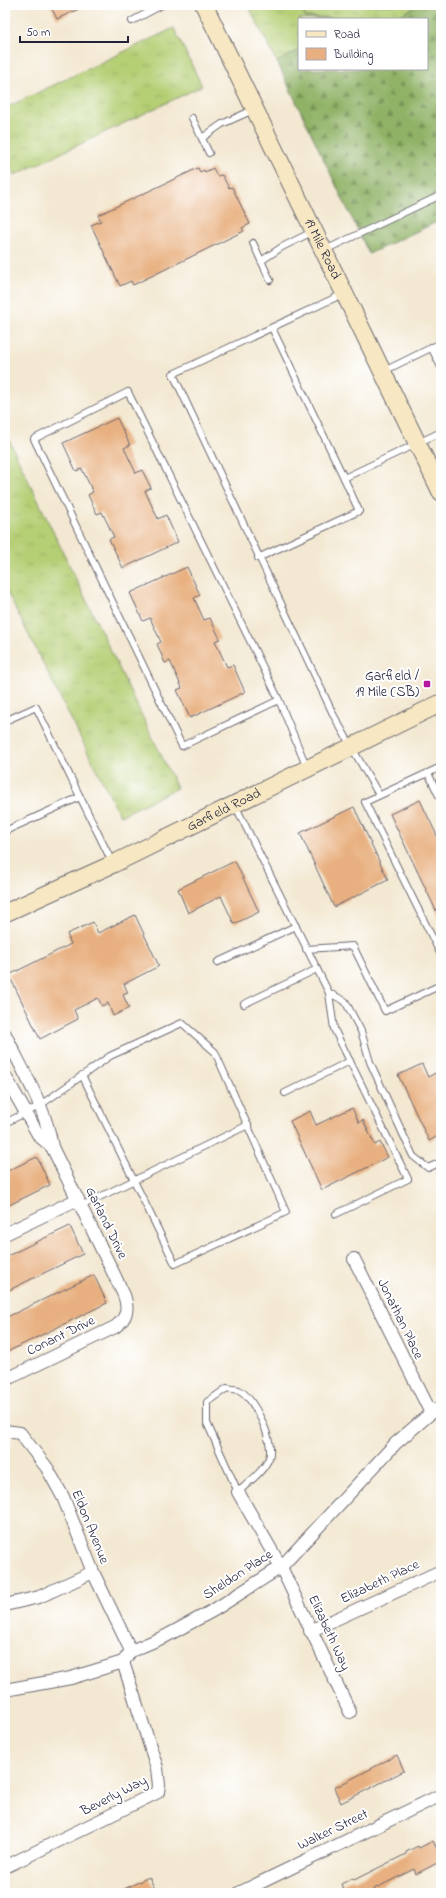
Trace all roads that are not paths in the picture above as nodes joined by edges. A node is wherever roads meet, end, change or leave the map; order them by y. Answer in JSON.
{"nodes":[{"id":1,"x":162,"y":5,"type":"edge"},
{"id":2,"x":204,"y":5,"type":"edge"},
{"id":3,"x":132,"y":21,"type":"dead end"},
{"id":4,"x":255,"y":109,"type":"junction"},
{"id":5,"x":192,"y":118,"type":"dead end"},
{"id":6,"x":202,"y":138,"type":"junction"},
{"id":7,"x":209,"y":154,"type":"dead end"},
{"id":8,"x":441,"y":195,"type":"edge"},
{"id":9,"x":314,"y":231,"type":"junction"},
{"id":10,"x":253,"y":244,"type":"dead end"},
{"id":11,"x":324,"y":251,"type":"junction"},
{"id":12,"x":261,"y":261,"type":"junction"},
{"id":13,"x":270,"y":280,"type":"dead end"},
{"id":14,"x":345,"y":294,"type":"junction"},
{"id":15,"x":272,"y":328,"type":"junction"},
{"id":16,"x":441,"y":343,"type":"edge"},
{"id":17,"x":431,"y":347,"type":"junction"},
{"id":18,"x":441,"y":367,"type":"edge"},
{"id":19,"x":382,"y":372,"type":"junction"},
{"id":20,"x":441,"y":432,"type":"edge"},
{"id":21,"x":417,"y":443,"type":"junction"},
{"id":22,"x":344,"y":478,"type":"junction"},
{"id":23,"x":441,"y":492,"type":"edge"},
{"id":24,"x":258,"y":558,"type":"junction"},
{"id":25,"x":278,"y":700,"type":"junction"},
{"id":26,"x":441,"y":703,"type":"edge"},
{"id":27,"x":5,"y":721,"type":"edge"},
{"id":28,"x":353,"y":747,"type":"junction"},
{"id":29,"x":441,"y":767,"type":"edge"},
{"id":30,"x":308,"y":769,"type":"junction"},
{"id":31,"x":428,"y":773,"type":"junction"},
{"id":32,"x":379,"y":795,"type":"junction"},
{"id":33,"x":80,"y":797,"type":"junction"},
{"id":34,"x":441,"y":800,"type":"edge"},
{"id":35,"x":236,"y":804,"type":"junction"},
{"id":36,"x":5,"y":831,"type":"edge"},
{"id":37,"x":113,"y":864,"type":"junction"},
{"id":38,"x":5,"y":913,"type":"edge"},
{"id":39,"x":296,"y":926,"type":"junction"},
{"id":40,"x":306,"y":949,"type":"junction"},
{"id":41,"x":441,"y":955,"type":"edge"},
{"id":42,"x":218,"y":962,"type":"dead end"},
{"id":43,"x":317,"y":969,"type":"junction"},
{"id":44,"x":441,"y":985,"type":"edge"},
{"id":45,"x":329,"y":993,"type":"junction"},
{"id":46,"x":244,"y":1004,"type":"dead end"},
{"id":47,"x":5,"y":1034,"type":"edge"},
{"id":48,"x":350,"y":1061,"type":"junction"},
{"id":49,"x":82,"y":1075,"type":"junction"},
{"id":50,"x":5,"y":1076,"type":"edge"},
{"id":51,"x":285,"y":1093,"type":"dead end"},
{"id":52,"x":39,"y":1106,"type":"junction"},
{"id":53,"x":25,"y":1114,"type":"junction"},
{"id":54,"x":5,"y":1124,"type":"edge"},
{"id":55,"x":248,"y":1126,"type":"junction"},
{"id":56,"x":52,"y":1147,"type":"junction"},
{"id":57,"x":441,"y":1162,"type":"edge"},
{"id":58,"x":134,"y":1180,"type":"junction"},
{"id":59,"x":80,"y":1202,"type":"junction"},
{"id":60,"x":336,"y":1214,"type":"dead end"},
{"id":61,"x":5,"y":1234,"type":"edge"},
{"id":62,"x":354,"y":1259,"type":"dead end"},
{"id":63,"x":127,"y":1314,"type":"joint"},
{"id":64,"x":5,"y":1380,"type":"edge"},
{"id":65,"x":436,"y":1410,"type":"edge"},
{"id":66,"x":5,"y":1431,"type":"edge"},
{"id":67,"x":238,"y":1492,"type":"junction"},
{"id":68,"x":281,"y":1567,"type":"junction"},
{"id":69,"x":441,"y":1571,"type":"edge"},
{"id":70,"x":93,"y":1572,"type":"junction"},
{"id":71,"x":5,"y":1605,"type":"edge"},
{"id":72,"x":310,"y":1631,"type":"junction"},
{"id":73,"x":130,"y":1651,"type":"junction"},
{"id":74,"x":123,"y":1662,"type":"junction"},
{"id":75,"x":5,"y":1690,"type":"edge"},
{"id":76,"x":350,"y":1712,"type":"dead end"},
{"id":77,"x":441,"y":1795,"type":"edge"},
{"id":78,"x":5,"y":1866,"type":"edge"},
{"id":79,"x":239,"y":1893,"type":"edge"}],
"edges":[{"from":1,"to":3,"type":"lane"},
{"from":2,"to":4,"type":"street","name":"19 Mile Road"},
{"from":4,"to":6,"type":"lane"},
{"from":4,"to":9,"type":"street","name":"19 Mile Road"},
{"from":5,"to":6,"type":"lane"},
{"from":6,"to":7,"type":"lane"},
{"from":8,"to":11,"type":"lane"},
{"from":9,"to":11,"type":"street","name":"19 Mile Road"},
{"from":9,"to":12,"type":"lane"},
{"from":10,"to":12,"type":"lane"},
{"from":11,"to":14,"type":"street","name":"19 Mile Road"},
{"from":12,"to":13,"type":"lane"},
{"from":14,"to":15,"type":"lane"},
{"from":14,"to":19,"type":"street","name":"19 Mile Road"},
{"from":15,"to":22,"type":"lane"},
{"from":15,"to":24,"type":"lane"},
{"from":16,"to":17,"type":"lane"},
{"from":17,"to":18,"type":"lane"},
{"from":17,"to":19,"type":"lane"},
{"from":19,"to":21,"type":"street","name":"19 Mile Road"},
{"from":20,"to":21,"type":"lane"},
{"from":21,"to":22,"type":"lane"},
{"from":21,"to":23,"type":"street","name":"19 Mile Road"},
{"from":22,"to":24,"type":"lane"},
{"from":24,"to":28,"type":"lane"},
{"from":25,"to":25,"type":"lane"},
{"from":25,"to":30,"type":"lane"},
{"from":26,"to":28,"type":"street","name":"Garfield Road"},
{"from":27,"to":33,"type":"lane"},
{"from":28,"to":30,"type":"street","name":"Garfield Road"},
{"from":28,"to":32,"type":"lane"},
{"from":29,"to":31,"type":"lane"},
{"from":30,"to":35,"type":"street","name":"Garfield Road"},
{"from":31,"to":32,"type":"lane"},
{"from":31,"to":34,"type":"lane"},
{"from":32,"to":41,"type":"lane"},
{"from":33,"to":36,"type":"lane"},
{"from":33,"to":37,"type":"lane"},
{"from":35,"to":37,"type":"street","name":"Garfield Road"},
{"from":35,"to":39,"type":"lane"},
{"from":37,"to":38,"type":"street","name":"Garfield Road"},
{"from":39,"to":40,"type":"lane"},
{"from":39,"to":42,"type":"lane"},
{"from":40,"to":43,"type":"lane"},
{"from":40,"to":44,"type":"lane"},
{"from":43,"to":45,"type":"lane"},
{"from":43,"to":46,"type":"lane"},
{"from":45,"to":48,"type":"lane"},
{"from":45,"to":57,"type":"lane"},
{"from":47,"to":52,"type":"street","name":"Garland Drive"},
{"from":48,"to":51,"type":"lane"},
{"from":48,"to":60,"type":"lane"},
{"from":49,"to":52,"type":"lane"},
{"from":49,"to":55,"type":"lane"},
{"from":49,"to":58,"type":"lane"},
{"from":50,"to":53,"type":"street","name":"Garland Drive"},
{"from":52,"to":53,"type":"lane"},
{"from":52,"to":56,"type":"street","name":"Garland Drive"},
{"from":53,"to":54,"type":"lane"},
{"from":53,"to":56,"type":"street","name":"Garland Drive"},
{"from":55,"to":58,"type":"lane"},
{"from":55,"to":58,"type":"lane"},
{"from":56,"to":59,"type":"street","name":"Garland Drive"},
{"from":58,"to":59,"type":"lane"},
{"from":59,"to":61,"type":"street"},
{"from":59,"to":63,"type":"street","name":"Garland Drive"},
{"from":62,"to":65,"type":"street","name":"Jonathan Place"},
{"from":63,"to":64,"type":"street","name":"Conant Drive"},
{"from":65,"to":68,"type":"street","name":"Sheldon Place"},
{"from":66,"to":70,"type":"street","name":"Eldon Avenue"},
{"from":67,"to":67,"type":"lane"},
{"from":67,"to":68,"type":"street","name":"Elizabeth Way"},
{"from":68,"to":72,"type":"street","name":"Elizabeth Way"},
{"from":68,"to":73,"type":"street","name":"Sheldon Place"},
{"from":69,"to":72,"type":"street","name":"Elizabeth Place"},
{"from":70,"to":71,"type":"street"},
{"from":70,"to":73,"type":"street","name":"Eldon Avenue"},
{"from":72,"to":76,"type":"street","name":"Elizabeth Way"},
{"from":73,"to":74,"type":"street"},
{"from":74,"to":75,"type":"street"},
{"from":74,"to":78,"type":"street","name":"Beverly Way"},
{"from":77,"to":79,"type":"street","name":"Walker Street"}]}
